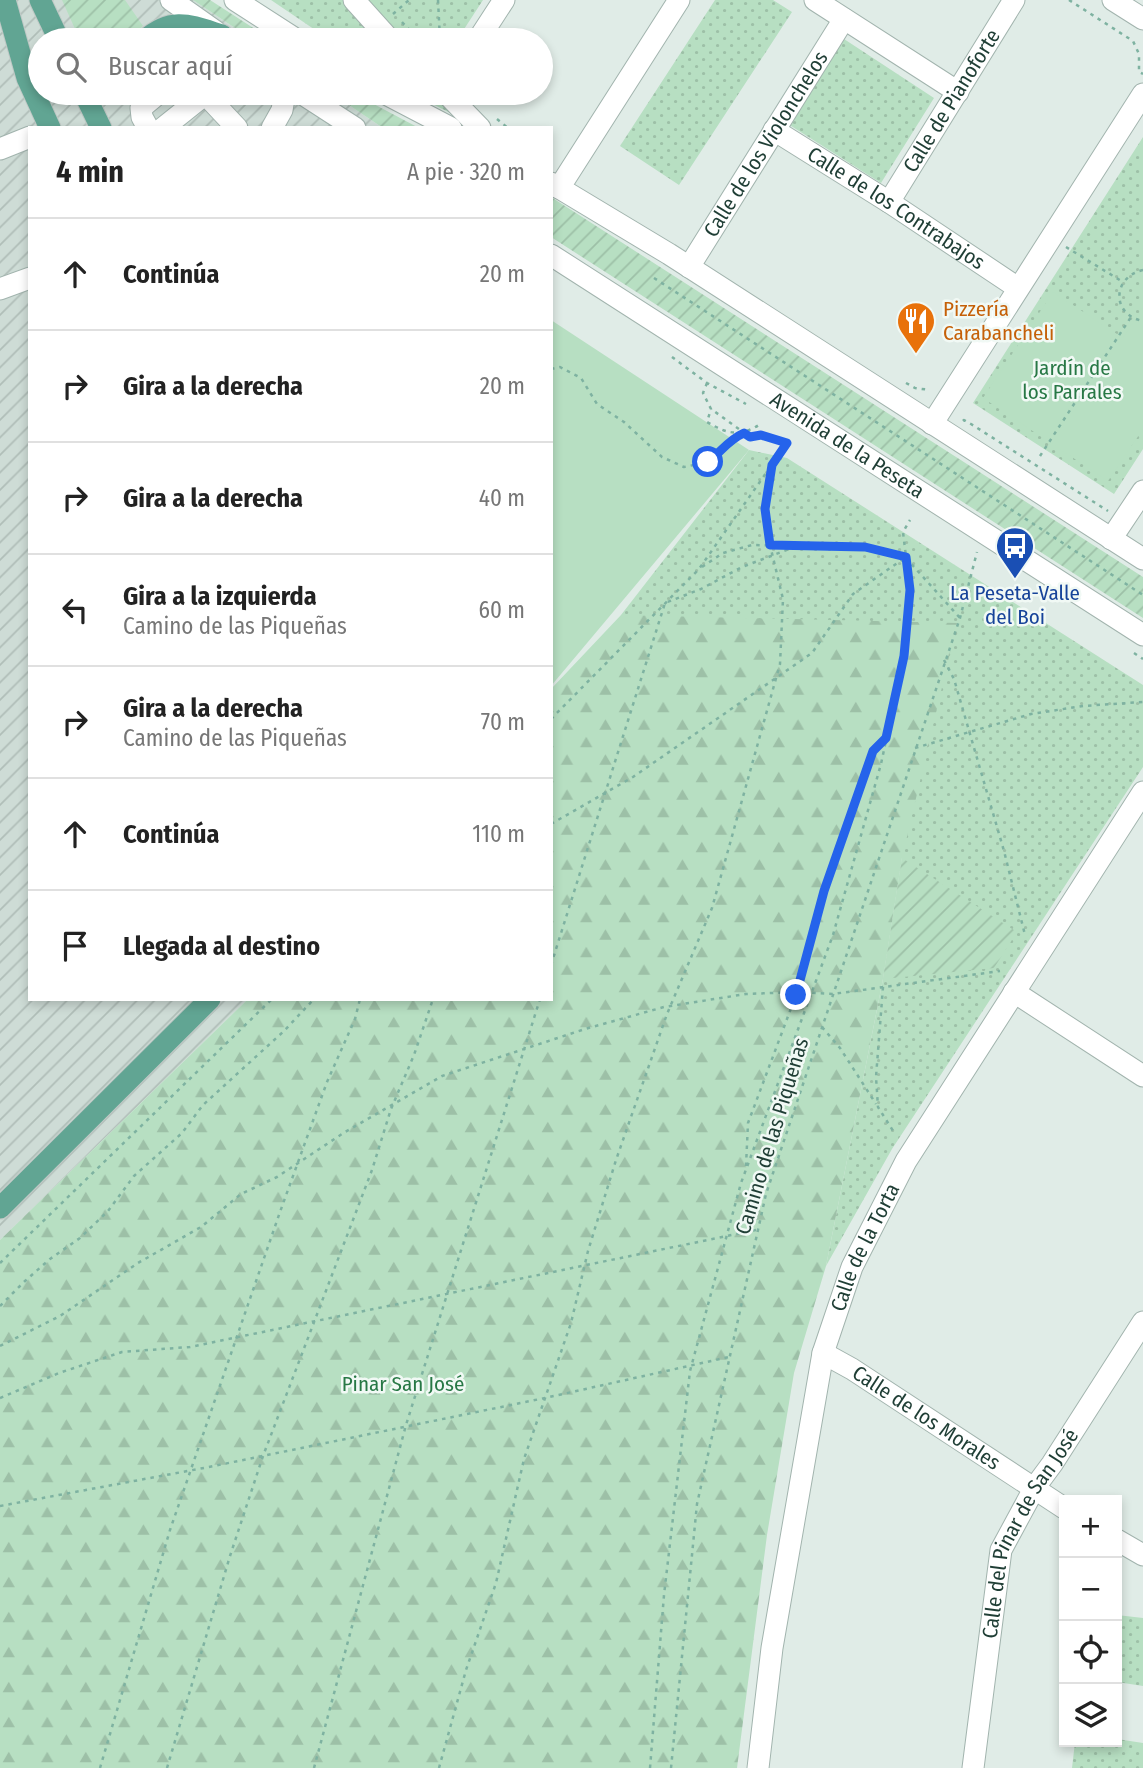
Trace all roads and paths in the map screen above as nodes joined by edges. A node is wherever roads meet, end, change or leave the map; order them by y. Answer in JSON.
{"nodes":[{"id":1,"x":5,"y":0,"type":"edge"},
{"id":2,"x":40,"y":0,"type":"edge"},
{"id":3,"x":171,"y":0,"type":"edge"},
{"id":4,"x":235,"y":0,"type":"edge"},
{"id":5,"x":354,"y":0,"type":"edge"},
{"id":6,"x":439,"y":0,"type":"edge"},
{"id":7,"x":504,"y":0,"type":"edge"},
{"id":8,"x":679,"y":0,"type":"edge"},
{"id":9,"x":815,"y":0,"type":"edge"},
{"id":10,"x":1014,"y":0,"type":"edge"},
{"id":11,"x":1069,"y":0,"type":"edge"},
{"id":12,"x":1113,"y":0,"type":"edge"},
{"id":13,"x":394,"y":14,"type":"dead end"},
{"id":14,"x":844,"y":19,"type":"junction"},
{"id":15,"x":1143,"y":19,"type":"edge"},
{"id":16,"x":53,"y":28,"type":"edge"},
{"id":17,"x":161,"y":28,"type":"edge"},
{"id":18,"x":196,"y":28,"type":"edge"},
{"id":19,"x":211,"y":28,"type":"edge"},
{"id":20,"x":278,"y":28,"type":"edge"},
{"id":21,"x":377,"y":28,"type":"edge"},
{"id":22,"x":407,"y":28,"type":"edge"},
{"id":23,"x":440,"y":28,"type":"edge"},
{"id":24,"x":486,"y":28,"type":"edge"},
{"id":25,"x":1143,"y":75,"type":"edge"},
{"id":26,"x":28,"y":80,"type":"edge"},
{"id":27,"x":958,"y":92,"type":"junction"},
{"id":28,"x":1143,"y":94,"type":"edge"},
{"id":29,"x":39,"y":105,"type":"edge"},
{"id":30,"x":92,"y":105,"type":"edge"},
{"id":31,"x":145,"y":105,"type":"edge"},
{"id":32,"x":190,"y":105,"type":"edge"},
{"id":33,"x":215,"y":105,"type":"edge"},
{"id":34,"x":283,"y":105,"type":"edge"},
{"id":35,"x":318,"y":105,"type":"edge"},
{"id":36,"x":407,"y":105,"type":"edge"},
{"id":37,"x":458,"y":105,"type":"edge"},
{"id":38,"x":49,"y":126,"type":"edge"},
{"id":39,"x":100,"y":126,"type":"edge"},
{"id":40,"x":147,"y":126,"type":"edge"},
{"id":41,"x":165,"y":126,"type":"edge"},
{"id":42,"x":235,"y":126,"type":"edge"},
{"id":43,"x":273,"y":126,"type":"edge"},
{"id":44,"x":348,"y":126,"type":"edge"},
{"id":45,"x":447,"y":126,"type":"edge"},
{"id":46,"x":478,"y":126,"type":"edge"},
{"id":47,"x":774,"y":130,"type":"junction"},
{"id":48,"x":28,"y":138,"type":"edge"},
{"id":49,"x":0,"y":149,"type":"edge"},
{"id":50,"x":555,"y":185,"type":"edge"},
{"id":51,"x":889,"y":202,"type":"junction"},
{"id":52,"x":1066,"y":246,"type":"dead end"},
{"id":53,"x":553,"y":256,"type":"edge"},
{"id":54,"x":689,"y":267,"type":"junction"},
{"id":55,"x":1143,"y":270,"type":"edge"},
{"id":56,"x":654,"y":278,"type":"dead end"},
{"id":57,"x":28,"y":279,"type":"edge"},
{"id":58,"x":1123,"y":282,"type":"junction"},
{"id":59,"x":1018,"y":288,"type":"junction"},
{"id":60,"x":0,"y":289,"type":"edge"},
{"id":61,"x":1131,"y":317,"type":"junction"},
{"id":62,"x":1143,"y":321,"type":"edge"},
{"id":63,"x":553,"y":369,"type":"edge"},
{"id":64,"x":707,"y":383,"type":"dead end"},
{"id":65,"x":711,"y":409,"type":"junction"},
{"id":66,"x":762,"y":423,"type":"dead end"},
{"id":67,"x":932,"y":424,"type":"junction"},
{"id":68,"x":744,"y":433,"type":"junction"},
{"id":69,"x":1040,"y":456,"type":"dead end"},
{"id":70,"x":772,"y":465,"type":"junction"},
{"id":71,"x":1143,"y":491,"type":"edge"},
{"id":72,"x":910,"y":520,"type":"dead end"},
{"id":73,"x":982,"y":532,"type":"junction"},
{"id":74,"x":1111,"y":538,"type":"junction"},
{"id":75,"x":770,"y":545,"type":"junction"},
{"id":76,"x":800,"y":545,"type":"junction"},
{"id":77,"x":773,"y":556,"type":"junction"},
{"id":78,"x":906,"y":557,"type":"junction"},
{"id":79,"x":1143,"y":559,"type":"edge"},
{"id":80,"x":699,"y":569,"type":"junction"},
{"id":81,"x":1143,"y":595,"type":"edge"},
{"id":82,"x":665,"y":603,"type":"junction"},
{"id":83,"x":960,"y":618,"type":"junction"},
{"id":84,"x":1143,"y":635,"type":"edge"},
{"id":85,"x":944,"y":660,"type":"junction"},
{"id":86,"x":776,"y":676,"type":"junction"},
{"id":87,"x":1143,"y":702,"type":"edge"},
{"id":88,"x":553,"y":717,"type":"edge"},
{"id":89,"x":969,"y":731,"type":"junction"},
{"id":90,"x":886,"y":738,"type":"junction"},
{"id":91,"x":915,"y":748,"type":"junction"},
{"id":92,"x":1143,"y":792,"type":"edge"},
{"id":93,"x":605,"y":793,"type":"junction"},
{"id":94,"x":553,"y":823,"type":"edge"},
{"id":95,"x":1025,"y":935,"type":"dead end"},
{"id":96,"x":553,"y":959,"type":"edge"},
{"id":97,"x":1000,"y":971,"type":"dead end"},
{"id":98,"x":883,"y":987,"type":"junction"},
{"id":99,"x":797,"y":992,"type":"junction"},
{"id":100,"x":1014,"y":992,"type":"junction"},
{"id":101,"x":812,"y":993,"type":"junction"},
{"id":102,"x":833,"y":994,"type":"junction"},
{"id":103,"x":208,"y":1001,"type":"edge"},
{"id":104,"x":270,"y":1001,"type":"edge"},
{"id":105,"x":312,"y":1001,"type":"edge"},
{"id":106,"x":360,"y":1001,"type":"edge"},
{"id":107,"x":432,"y":1001,"type":"edge"},
{"id":108,"x":539,"y":1001,"type":"edge"},
{"id":109,"x":670,"y":1006,"type":"junction"},
{"id":110,"x":822,"y":1027,"type":"junction"},
{"id":111,"x":525,"y":1049,"type":"junction"},
{"id":112,"x":1143,"y":1076,"type":"edge"},
{"id":113,"x":394,"y":1104,"type":"junction"},
{"id":114,"x":878,"y":1107,"type":"junction"},
{"id":115,"x":895,"y":1134,"type":"dead end"},
{"id":116,"x":299,"y":1164,"type":"junction"},
{"id":117,"x":746,"y":1169,"type":"junction"},
{"id":118,"x":0,"y":1208,"type":"edge"},
{"id":119,"x":758,"y":1230,"type":"junction"},
{"id":120,"x":727,"y":1236,"type":"junction"},
{"id":121,"x":0,"y":1263,"type":"edge"},
{"id":122,"x":584,"y":1266,"type":"junction"},
{"id":123,"x":447,"y":1294,"type":"junction"},
{"id":124,"x":0,"y":1306,"type":"edge"},
{"id":125,"x":315,"y":1321,"type":"junction"},
{"id":126,"x":1143,"y":1322,"type":"edge"},
{"id":127,"x":237,"y":1337,"type":"junction"},
{"id":128,"x":0,"y":1346,"type":"edge"},
{"id":129,"x":823,"y":1353,"type":"junction"},
{"id":130,"x":729,"y":1357,"type":"junction"},
{"id":131,"x":692,"y":1366,"type":"junction"},
{"id":132,"x":0,"y":1398,"type":"edge"},
{"id":133,"x":545,"y":1398,"type":"junction"},
{"id":134,"x":406,"y":1425,"type":"junction"},
{"id":135,"x":263,"y":1456,"type":"junction"},
{"id":136,"x":191,"y":1471,"type":"junction"},
{"id":137,"x":1035,"y":1488,"type":"junction"},
{"id":138,"x":1059,"y":1505,"type":"edge"},
{"id":139,"x":0,"y":1506,"type":"edge"},
{"id":140,"x":1122,"y":1542,"type":"edge"},
{"id":141,"x":1143,"y":1555,"type":"edge"},
{"id":142,"x":100,"y":1768,"type":"edge"},
{"id":143,"x":167,"y":1768,"type":"edge"},
{"id":144,"x":314,"y":1768,"type":"edge"},
{"id":145,"x":439,"y":1768,"type":"edge"},
{"id":146,"x":650,"y":1768,"type":"edge"},
{"id":147,"x":671,"y":1768,"type":"edge"},
{"id":148,"x":758,"y":1768,"type":"edge"},
{"id":149,"x":973,"y":1768,"type":"edge"}],
"edges":[{"from":1,"to":26,"type":"main road"},
{"from":2,"to":16,"type":"main road"},
{"from":3,"to":19,"type":"street"},
{"from":4,"to":20,"type":"street"},
{"from":5,"to":21,"type":"street"},
{"from":6,"to":23,"type":"path"},
{"from":7,"to":24,"type":"street"},
{"from":8,"to":50,"type":"street"},
{"from":9,"to":14,"type":"street"},
{"from":10,"to":27,"type":"street","name":"Calle de Pianoforte"},
{"from":11,"to":25,"type":"path"},
{"from":12,"to":15,"type":"street"},
{"from":13,"to":22,"type":"path"},
{"from":14,"to":27,"type":"street"},
{"from":14,"to":47,"type":"street","name":"Calle de los Violonchelos"},
{"from":17,"to":18,"type":"main road"},
{"from":27,"to":51,"type":"street","name":"Calle de Pianoforte"},
{"from":28,"to":59,"type":"street"},
{"from":29,"to":38,"type":"main road"},
{"from":30,"to":39,"type":"main road"},
{"from":31,"to":40,"type":"street"},
{"from":32,"to":41,"type":"street"},
{"from":33,"to":42,"type":"street"},
{"from":34,"to":43,"type":"street"},
{"from":35,"to":44,"type":"street"},
{"from":36,"to":45,"type":"street"},
{"from":37,"to":46,"type":"street"},
{"from":47,"to":51,"type":"street","name":"Calle de los Contrabajos"},
{"from":47,"to":54,"type":"street","name":"Calle de los Violonchelos"},
{"from":48,"to":49,"type":"street"},
{"from":50,"to":54,"type":"street"},
{"from":51,"to":59,"type":"street","name":"Calle de los Contrabajos"},
{"from":52,"to":58,"type":"path"},
{"from":53,"to":73,"type":"street","name":"Avenida de la Peseta"},
{"from":54,"to":67,"type":"street"},
{"from":55,"to":58,"type":"path"},
{"from":56,"to":81,"type":"path"},
{"from":57,"to":60,"type":"street"},
{"from":58,"to":61,"type":"path"},
{"from":59,"to":67,"type":"street"},
{"from":61,"to":62,"type":"path"},
{"from":61,"to":69,"type":"path"},
{"from":63,"to":68,"type":"path"},
{"from":64,"to":65,"type":"path"},
{"from":65,"to":68,"type":"path"},
{"from":65,"to":68,"type":"path"},
{"from":66,"to":68,"type":"path"},
{"from":67,"to":74,"type":"street"},
{"from":68,"to":70,"type":"path"},
{"from":70,"to":75,"type":"path"},
{"from":70,"to":80,"type":"path"},
{"from":71,"to":74,"type":"street"},
{"from":72,"to":78,"type":"path","name":"Camino de las Piqueñas"},
{"from":73,"to":83,"type":"path","name":"Camino de las Piqueñas"},
{"from":73,"to":84,"type":"street","name":"Avenida de la Peseta"},
{"from":74,"to":79,"type":"street"},
{"from":75,"to":76,"type":"path"},
{"from":75,"to":77,"type":"path"},
{"from":75,"to":80,"type":"path"},
{"from":76,"to":77,"type":"path"},
{"from":76,"to":78,"type":"path"},
{"from":77,"to":82,"type":"path"},
{"from":77,"to":86,"type":"path"},
{"from":78,"to":83,"type":"path"},
{"from":78,"to":86,"type":"path"},
{"from":78,"to":90,"type":"path","name":"Camino de las Piqueñas"},
{"from":80,"to":82,"type":"path"},
{"from":82,"to":88,"type":"path"},
{"from":82,"to":93,"type":"path"},
{"from":83,"to":85,"type":"path","name":"Camino de las Piqueñas"},
{"from":85,"to":89,"type":"path"},
{"from":85,"to":91,"type":"path","name":"Camino de las Piqueñas"},
{"from":86,"to":93,"type":"path"},
{"from":86,"to":109,"type":"path"},
{"from":87,"to":89,"type":"path"},
{"from":89,"to":91,"type":"path"},
{"from":89,"to":95,"type":"path"},
{"from":90,"to":99,"type":"path"},
{"from":90,"to":101,"type":"path","name":"Camino de las Piqueñas"},
{"from":91,"to":102,"type":"path","name":"Camino de las Piqueñas"},
{"from":92,"to":100,"type":"street","name":"Calle de la Torta"},
{"from":93,"to":94,"type":"path"},
{"from":93,"to":96,"type":"path"},
{"from":97,"to":98,"type":"path"},
{"from":98,"to":102,"type":"path"},
{"from":98,"to":114,"type":"path"},
{"from":99,"to":101,"type":"path"},
{"from":99,"to":109,"type":"path"},
{"from":99,"to":117,"type":"path"},
{"from":100,"to":112,"type":"street"},
{"from":100,"to":129,"type":"street","name":"Calle de la Torta"},
{"from":101,"to":102,"type":"path"},
{"from":101,"to":117,"type":"path","name":"Camino de las Piqueñas"},
{"from":102,"to":110,"type":"path","name":"Camino de las Piqueñas"},
{"from":103,"to":118,"type":"main road"},
{"from":104,"to":121,"type":"path"},
{"from":105,"to":124,"type":"path"},
{"from":106,"to":116,"type":"path"},
{"from":107,"to":113,"type":"path"},
{"from":108,"to":111,"type":"path"},
{"from":109,"to":111,"type":"path"},
{"from":109,"to":122,"type":"path"},
{"from":110,"to":114,"type":"path"},
{"from":110,"to":119,"type":"path","name":"Camino de las Piqueñas"},
{"from":111,"to":113,"type":"path"},
{"from":111,"to":123,"type":"path"},
{"from":113,"to":116,"type":"path"},
{"from":113,"to":125,"type":"path"},
{"from":114,"to":115,"type":"path"},
{"from":116,"to":127,"type":"path"},
{"from":116,"to":128,"type":"path"},
{"from":117,"to":120,"type":"path","name":"Camino de las Piqueñas"},
{"from":119,"to":120,"type":"path"},
{"from":119,"to":130,"type":"path","name":"Camino de las Piqueñas"},
{"from":120,"to":122,"type":"path"},
{"from":120,"to":131,"type":"path","name":"Camino de las Piqueñas"},
{"from":122,"to":123,"type":"path"},
{"from":122,"to":133,"type":"path"},
{"from":123,"to":125,"type":"path"},
{"from":123,"to":134,"type":"path"},
{"from":125,"to":127,"type":"path"},
{"from":125,"to":135,"type":"path"},
{"from":126,"to":137,"type":"street","name":"Calle del Pinar de San José"},
{"from":127,"to":132,"type":"path"},
{"from":127,"to":136,"type":"path"},
{"from":129,"to":137,"type":"street","name":"Calle de los Morales"},
{"from":129,"to":148,"type":"street","name":"Calle de la Torta"},
{"from":130,"to":131,"type":"path"},
{"from":130,"to":147,"type":"path","name":"Camino de las Piqueñas"},
{"from":131,"to":133,"type":"path"},
{"from":131,"to":146,"type":"path","name":"Camino de las Piqueñas"},
{"from":133,"to":134,"type":"path"},
{"from":133,"to":145,"type":"path"},
{"from":134,"to":135,"type":"path"},
{"from":134,"to":144,"type":"path"},
{"from":135,"to":136,"type":"path"},
{"from":135,"to":143,"type":"path"},
{"from":136,"to":139,"type":"path"},
{"from":136,"to":142,"type":"path"},
{"from":137,"to":138,"type":"street","name":"Calle de los Morales"},
{"from":137,"to":149,"type":"street","name":"Calle del Pinar de San José"},
{"from":140,"to":141,"type":"street"}]}
